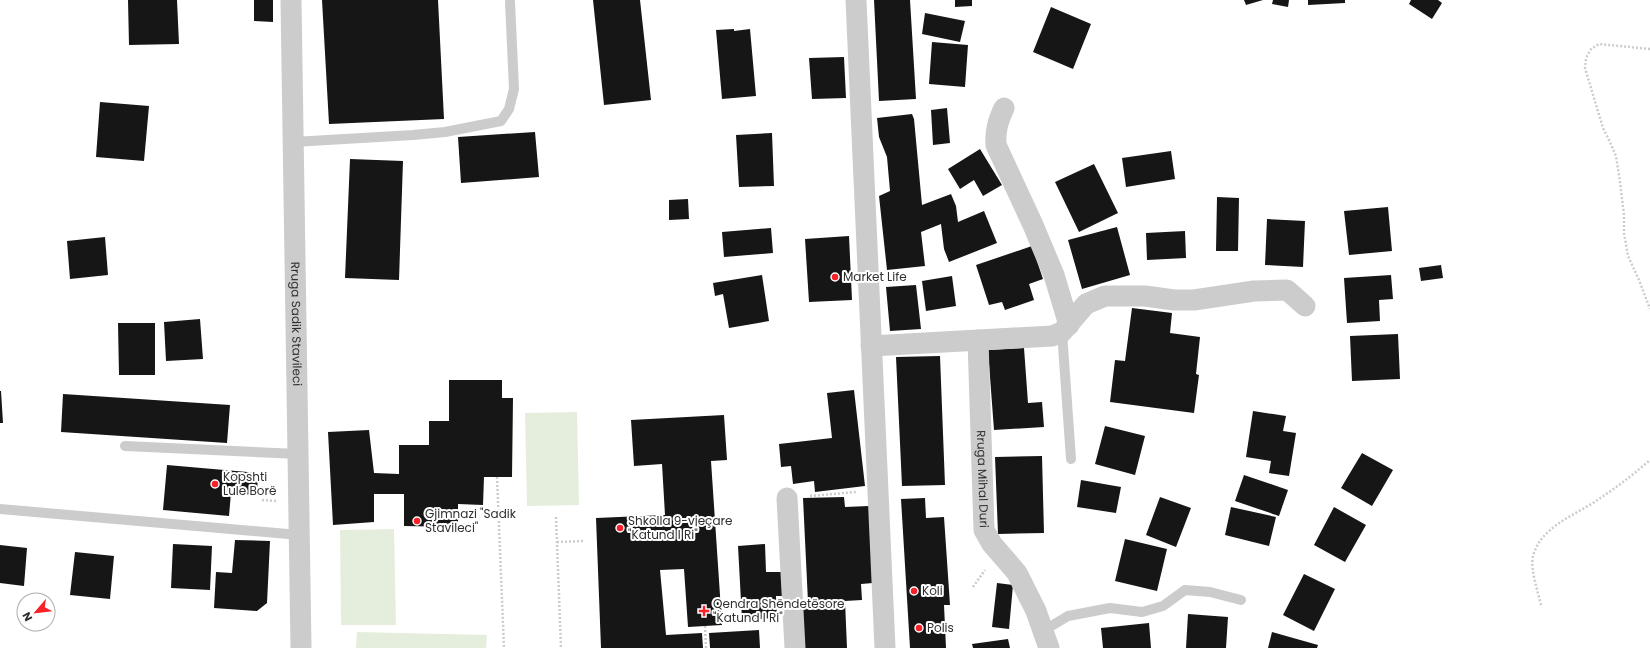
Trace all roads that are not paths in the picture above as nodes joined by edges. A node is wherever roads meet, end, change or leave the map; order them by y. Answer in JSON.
{"nodes":[{"id":1,"x":291,"y":0,"type":"edge"},
{"id":2,"x":856,"y":0,"type":"edge"},
{"id":3,"x":510,"y":2,"type":"dead end"},
{"id":4,"x":1004,"y":108,"type":"dead end"},
{"id":5,"x":293,"y":142,"type":"junction"},
{"id":6,"x":1305,"y":306,"type":"dead end"},
{"id":7,"x":1065,"y":328,"type":"junction"},
{"id":8,"x":978,"y":340,"type":"junction"},
{"id":9,"x":872,"y":346,"type":"junction"},
{"id":10,"x":125,"y":446,"type":"dead end"},
{"id":11,"x":298,"y":454,"type":"junction"},
{"id":12,"x":1071,"y":459,"type":"dead end"},
{"id":13,"x":787,"y":498,"type":"road end"},
{"id":14,"x":0,"y":509,"type":"edge"},
{"id":15,"x":299,"y":535,"type":"junction"},
{"id":16,"x":1242,"y":600,"type":"dead end"},
{"id":17,"x":1046,"y":640,"type":"edge"},
{"id":18,"x":301,"y":648,"type":"edge"},
{"id":19,"x":795,"y":648,"type":"edge"},
{"id":20,"x":885,"y":648,"type":"edge"}],
"edges":[{"from":1,"to":5,"type":"street","name":"Rruga Sadik Stavileci"},
{"from":2,"to":9,"type":"street"},
{"from":3,"to":5,"type":"lane"},
{"from":4,"to":7,"type":"street"},
{"from":5,"to":11,"type":"street","name":"Rruga Sadik Stavileci"},
{"from":6,"to":7,"type":"street"},
{"from":7,"to":8,"type":"street"},
{"from":7,"to":12,"type":"lane"},
{"from":8,"to":9,"type":"street"},
{"from":8,"to":17,"type":"street","name":"Rruga Mihal Duri"},
{"from":9,"to":20,"type":"street"},
{"from":10,"to":11,"type":"lane"},
{"from":11,"to":15,"type":"street","name":"Rruga Sadik Stavileci"},
{"from":13,"to":19,"type":"street"},
{"from":14,"to":15,"type":"lane"},
{"from":15,"to":18,"type":"street","name":"Rruga Sadik Stavileci"},
{"from":16,"to":17,"type":"lane"}]}
